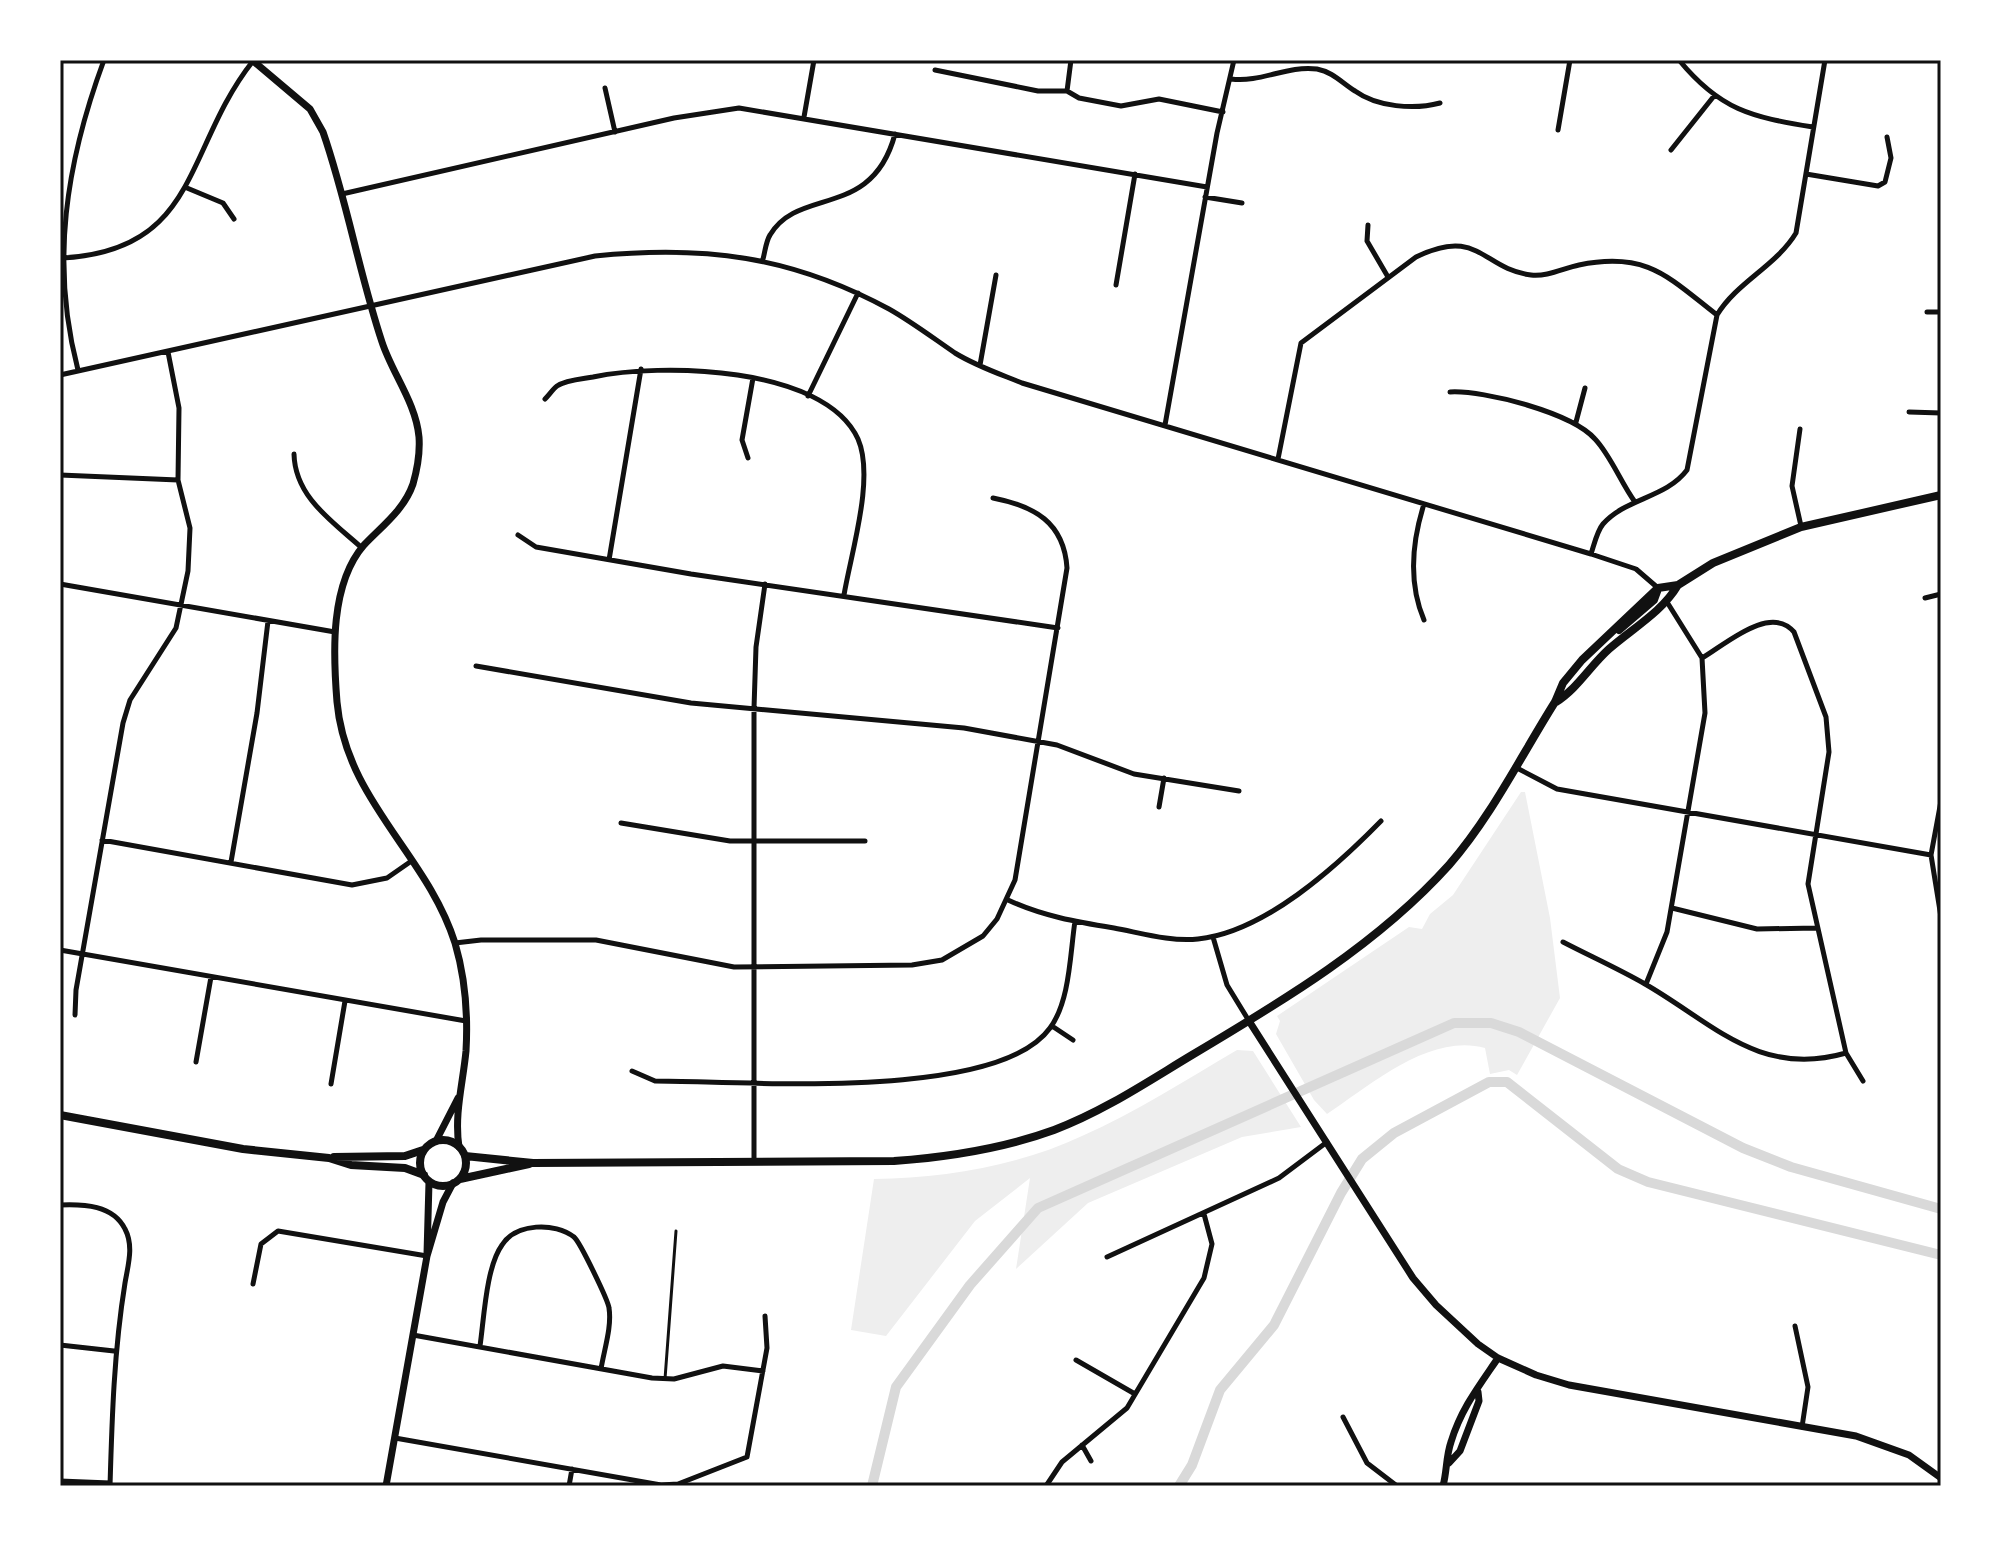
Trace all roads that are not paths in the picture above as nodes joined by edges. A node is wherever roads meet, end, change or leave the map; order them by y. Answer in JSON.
{"nodes":[{"id":1,"x":104,"y":60,"type":"edge"},
{"id":2,"x":253,"y":60,"type":"edge"},
{"id":3,"x":814,"y":60,"type":"edge"},
{"id":4,"x":1071,"y":60,"type":"edge"},
{"id":5,"x":1234,"y":60,"type":"edge"},
{"id":6,"x":1570,"y":60,"type":"edge"},
{"id":7,"x":1679,"y":60,"type":"edge"},
{"id":8,"x":1825,"y":60,"type":"edge"},
{"id":9,"x":935,"y":70,"type":"dead end"},
{"id":10,"x":1231,"y":79,"type":"junction"},
{"id":11,"x":605,"y":88,"type":"dead end"},
{"id":12,"x":1067,"y":91,"type":"junction"},
{"id":13,"x":1714,"y":96,"type":"junction"},
{"id":14,"x":1440,"y":103,"type":"dead end"},
{"id":15,"x":1223,"y":112,"type":"junction"},
{"id":16,"x":804,"y":117,"type":"junction"},
{"id":17,"x":1813,"y":127,"type":"junction"},
{"id":18,"x":1558,"y":130,"type":"dead end"},
{"id":19,"x":615,"y":132,"type":"junction"},
{"id":20,"x":895,"y":133,"type":"junction"},
{"id":21,"x":1887,"y":137,"type":"dead end"},
{"id":22,"x":1671,"y":150,"type":"dead end"},
{"id":23,"x":1135,"y":174,"type":"junction"},
{"id":24,"x":1806,"y":174,"type":"junction"},
{"id":25,"x":1207,"y":187,"type":"junction"},
{"id":26,"x":187,"y":188,"type":"junction"},
{"id":27,"x":341,"y":194,"type":"junction"},
{"id":28,"x":1205,"y":197,"type":"junction"},
{"id":29,"x":1242,"y":203,"type":"dead end"},
{"id":30,"x":234,"y":219,"type":"dead end"},
{"id":31,"x":1368,"y":225,"type":"dead end"},
{"id":32,"x":62,"y":258,"type":"junction"},
{"id":33,"x":763,"y":259,"type":"junction"},
{"id":34,"x":996,"y":275,"type":"dead end"},
{"id":35,"x":1388,"y":277,"type":"junction"},
{"id":36,"x":1116,"y":285,"type":"dead end"},
{"id":37,"x":858,"y":293,"type":"junction"},
{"id":38,"x":371,"y":307,"type":"junction"},
{"id":39,"x":1927,"y":312,"type":"dead end"},
{"id":40,"x":1941,"y":312,"type":"edge"},
{"id":41,"x":1717,"y":315,"type":"junction"},
{"id":42,"x":168,"y":352,"type":"junction"},
{"id":43,"x":980,"y":365,"type":"junction"},
{"id":44,"x":641,"y":369,"type":"junction"},
{"id":45,"x":78,"y":370,"type":"junction"},
{"id":46,"x":60,"y":375,"type":"edge"},
{"id":47,"x":753,"y":378,"type":"junction"},
{"id":48,"x":1585,"y":388,"type":"dead end"},
{"id":49,"x":1450,"y":392,"type":"dead end"},
{"id":50,"x":808,"y":396,"type":"junction"},
{"id":51,"x":545,"y":399,"type":"dead end"},
{"id":52,"x":1909,"y":412,"type":"dead end"},
{"id":53,"x":1941,"y":413,"type":"edge"},
{"id":54,"x":1576,"y":422,"type":"junction"},
{"id":55,"x":1165,"y":425,"type":"junction"},
{"id":56,"x":1800,"y":429,"type":"dead end"},
{"id":57,"x":294,"y":454,"type":"dead end"},
{"id":58,"x":748,"y":458,"type":"dead end"},
{"id":59,"x":1278,"y":459,"type":"junction"},
{"id":60,"x":60,"y":475,"type":"edge"},
{"id":61,"x":178,"y":480,"type":"junction"},
{"id":62,"x":1941,"y":495,"type":"edge"},
{"id":63,"x":993,"y":498,"type":"dead end"},
{"id":64,"x":1635,"y":502,"type":"junction"},
{"id":65,"x":1424,"y":504,"type":"junction"},
{"id":66,"x":1801,"y":527,"type":"junction"},
{"id":67,"x":518,"y":535,"type":"dead end"},
{"id":68,"x":362,"y":548,"type":"junction"},
{"id":69,"x":1591,"y":554,"type":"junction"},
{"id":70,"x":609,"y":560,"type":"junction"},
{"id":71,"x":60,"y":584,"type":"edge"},
{"id":72,"x":765,"y":584,"type":"junction"},
{"id":73,"x":1678,"y":585,"type":"junction"},
{"id":74,"x":1658,"y":588,"type":"junction"},
{"id":75,"x":1941,"y":594,"type":"edge"},
{"id":76,"x":844,"y":595,"type":"junction"},
{"id":77,"x":1925,"y":598,"type":"dead end"},
{"id":78,"x":1667,"y":602,"type":"junction"},
{"id":79,"x":182,"y":606,"type":"junction"},
{"id":80,"x":1424,"y":620,"type":"dead end"},
{"id":81,"x":268,"y":621,"type":"junction"},
{"id":82,"x":1058,"y":628,"type":"junction"},
{"id":83,"x":336,"y":632,"type":"junction"},
{"id":84,"x":1702,"y":658,"type":"junction"},
{"id":85,"x":476,"y":666,"type":"dead end"},
{"id":86,"x":1567,"y":695,"type":"junction"},
{"id":87,"x":1555,"y":702,"type":"junction"},
{"id":88,"x":754,"y":708,"type":"junction"},
{"id":89,"x":1039,"y":741,"type":"junction"},
{"id":90,"x":1514,"y":767,"type":"junction"},
{"id":91,"x":1164,"y":778,"type":"junction"},
{"id":92,"x":1239,"y":791,"type":"dead end"},
{"id":93,"x":1941,"y":801,"type":"edge"},
{"id":94,"x":1159,"y":807,"type":"dead end"},
{"id":95,"x":1687,"y":812,"type":"junction"},
{"id":96,"x":1381,"y":821,"type":"dead end"},
{"id":97,"x":621,"y":823,"type":"dead end"},
{"id":98,"x":1815,"y":834,"type":"junction"},
{"id":99,"x":102,"y":840,"type":"junction"},
{"id":100,"x":865,"y":841,"type":"dead end"},
{"id":101,"x":755,"y":842,"type":"junction"},
{"id":102,"x":1931,"y":855,"type":"junction"},
{"id":103,"x":231,"y":862,"type":"junction"},
{"id":104,"x":410,"y":862,"type":"junction"},
{"id":105,"x":1008,"y":900,"type":"junction"},
{"id":106,"x":1672,"y":908,"type":"junction"},
{"id":107,"x":1941,"y":917,"type":"edge"},
{"id":108,"x":1075,"y":921,"type":"junction"},
{"id":109,"x":1816,"y":928,"type":"junction"},
{"id":110,"x":1213,"y":937,"type":"junction"},
{"id":111,"x":1563,"y":942,"type":"dead end"},
{"id":112,"x":455,"y":943,"type":"junction"},
{"id":113,"x":60,"y":950,"type":"edge"},
{"id":114,"x":82,"y":955,"type":"junction"},
{"id":115,"x":754,"y":967,"type":"junction"},
{"id":116,"x":211,"y":977,"type":"junction"},
{"id":117,"x":1646,"y":984,"type":"junction"},
{"id":118,"x":345,"y":1001,"type":"junction"},
{"id":119,"x":75,"y":1015,"type":"dead end"},
{"id":120,"x":466,"y":1021,"type":"junction"},
{"id":121,"x":1249,"y":1021,"type":"junction"},
{"id":122,"x":1052,"y":1026,"type":"junction"},
{"id":123,"x":1073,"y":1040,"type":"dead end"},
{"id":124,"x":1846,"y":1053,"type":"junction"},
{"id":125,"x":196,"y":1062,"type":"dead end"},
{"id":126,"x":632,"y":1071,"type":"dead end"},
{"id":127,"x":755,"y":1081,"type":"junction"},
{"id":128,"x":1863,"y":1081,"type":"dead end"},
{"id":129,"x":331,"y":1084,"type":"dead end"},
{"id":130,"x":459,"y":1096,"type":"junction"},
{"id":131,"x":60,"y":1115,"type":"edge"},
{"id":132,"x":436,"y":1141,"type":"junction"},
{"id":133,"x":1327,"y":1142,"type":"junction"},
{"id":134,"x":459,"y":1147,"type":"junction"},
{"id":135,"x":424,"y":1150,"type":"junction"},
{"id":136,"x":465,"y":1156,"type":"junction"},
{"id":137,"x":329,"y":1158,"type":"junction"},
{"id":138,"x":754,"y":1161,"type":"junction"},
{"id":139,"x":533,"y":1163,"type":"junction"},
{"id":140,"x":427,"y":1179,"type":"junction"},
{"id":141,"x":456,"y":1181,"type":"junction"},
{"id":142,"x":60,"y":1205,"type":"edge"},
{"id":143,"x":1204,"y":1214,"type":"junction"},
{"id":144,"x":676,"y":1231,"type":"dead end"},
{"id":145,"x":427,"y":1256,"type":"junction"},
{"id":146,"x":1107,"y":1257,"type":"dead end"},
{"id":147,"x":253,"y":1284,"type":"dead end"},
{"id":148,"x":765,"y":1316,"type":"dead end"},
{"id":149,"x":1795,"y":1326,"type":"dead end"},
{"id":150,"x":413,"y":1335,"type":"junction"},
{"id":151,"x":60,"y":1345,"type":"edge"},
{"id":152,"x":480,"y":1346,"type":"junction"},
{"id":153,"x":114,"y":1351,"type":"junction"},
{"id":154,"x":1498,"y":1358,"type":"junction"},
{"id":155,"x":1076,"y":1360,"type":"dead end"},
{"id":156,"x":601,"y":1369,"type":"junction"},
{"id":157,"x":763,"y":1371,"type":"junction"},
{"id":158,"x":665,"y":1379,"type":"junction"},
{"id":159,"x":1135,"y":1394,"type":"junction"},
{"id":160,"x":1343,"y":1417,"type":"dead end"},
{"id":161,"x":1802,"y":1427,"type":"junction"},
{"id":162,"x":395,"y":1438,"type":"junction"},
{"id":163,"x":1082,"y":1445,"type":"junction"},
{"id":164,"x":1091,"y":1461,"type":"dead end"},
{"id":165,"x":572,"y":1469,"type":"junction"},
{"id":166,"x":1941,"y":1478,"type":"edge"},
{"id":167,"x":60,"y":1481,"type":"edge"},
{"id":168,"x":110,"y":1484,"type":"edge"},
{"id":169,"x":386,"y":1486,"type":"edge"},
{"id":170,"x":569,"y":1486,"type":"edge"},
{"id":171,"x":1046,"y":1486,"type":"edge"},
{"id":172,"x":1397,"y":1486,"type":"edge"},
{"id":173,"x":1443,"y":1486,"type":"edge"}],
"edges":[{"from":1,"to":32,"type":"street"},
{"from":2,"to":26,"type":"street"},
{"from":2,"to":27,"type":"street"},
{"from":3,"to":16,"type":"street"},
{"from":4,"to":12,"type":"street"},
{"from":5,"to":10,"type":"street"},
{"from":6,"to":18,"type":"street"},
{"from":7,"to":13,"type":"street"},
{"from":8,"to":17,"type":"street"},
{"from":9,"to":12,"type":"street"},
{"from":10,"to":14,"type":"street"},
{"from":10,"to":15,"type":"street"},
{"from":11,"to":19,"type":"street"},
{"from":12,"to":15,"type":"street"},
{"from":13,"to":17,"type":"street"},
{"from":13,"to":22,"type":"street"},
{"from":15,"to":25,"type":"street"},
{"from":16,"to":19,"type":"street"},
{"from":16,"to":20,"type":"street"},
{"from":17,"to":24,"type":"street"},
{"from":19,"to":27,"type":"street"},
{"from":20,"to":23,"type":"street"},
{"from":20,"to":33,"type":"street"},
{"from":21,"to":24,"type":"street"},
{"from":23,"to":25,"type":"street"},
{"from":23,"to":36,"type":"street"},
{"from":24,"to":41,"type":"street"},
{"from":25,"to":28,"type":"street"},
{"from":26,"to":30,"type":"street"},
{"from":26,"to":32,"type":"street"},
{"from":27,"to":38,"type":"street"},
{"from":28,"to":29,"type":"street"},
{"from":28,"to":55,"type":"street"},
{"from":31,"to":35,"type":"street"},
{"from":32,"to":45,"type":"street"},
{"from":33,"to":37,"type":"street"},
{"from":33,"to":38,"type":"street"},
{"from":34,"to":43,"type":"street"},
{"from":35,"to":41,"type":"street"},
{"from":35,"to":59,"type":"street"},
{"from":37,"to":43,"type":"street"},
{"from":37,"to":50,"type":"street"},
{"from":38,"to":42,"type":"street"},
{"from":38,"to":68,"type":"street"},
{"from":39,"to":40,"type":"street"},
{"from":41,"to":64,"type":"street"},
{"from":42,"to":45,"type":"street"},
{"from":42,"to":61,"type":"street"},
{"from":43,"to":55,"type":"street"},
{"from":44,"to":47,"type":"street"},
{"from":44,"to":51,"type":"street"},
{"from":44,"to":70,"type":"street"},
{"from":45,"to":46,"type":"street"},
{"from":47,"to":50,"type":"street"},
{"from":47,"to":58,"type":"street"},
{"from":48,"to":54,"type":"street"},
{"from":49,"to":54,"type":"street"},
{"from":50,"to":76,"type":"street"},
{"from":52,"to":53,"type":"street"},
{"from":54,"to":64,"type":"street"},
{"from":55,"to":59,"type":"street"},
{"from":56,"to":66,"type":"street"},
{"from":57,"to":68,"type":"street"},
{"from":59,"to":65,"type":"street"},
{"from":60,"to":61,"type":"street"},
{"from":61,"to":79,"type":"street"},
{"from":62,"to":66,"type":"main road"},
{"from":63,"to":82,"type":"street"},
{"from":64,"to":69,"type":"street"},
{"from":65,"to":69,"type":"street"},
{"from":65,"to":80,"type":"street"},
{"from":66,"to":73,"type":"main road"},
{"from":67,"to":70,"type":"street"},
{"from":68,"to":83,"type":"street"},
{"from":69,"to":74,"type":"street"},
{"from":70,"to":72,"type":"street"},
{"from":71,"to":79,"type":"street"},
{"from":72,"to":76,"type":"street"},
{"from":72,"to":88,"type":"street"},
{"from":73,"to":74,"type":"main road"},
{"from":73,"to":78,"type":"main road"},
{"from":74,"to":78,"type":"street"},
{"from":74,"to":86,"type":"main road"},
{"from":74,"to":87,"type":"main road"},
{"from":75,"to":77,"type":"street"},
{"from":76,"to":82,"type":"street"},
{"from":78,"to":84,"type":"street"},
{"from":78,"to":86,"type":"main road"},
{"from":79,"to":81,"type":"street"},
{"from":79,"to":99,"type":"street"},
{"from":81,"to":83,"type":"street"},
{"from":81,"to":103,"type":"street"},
{"from":82,"to":89,"type":"street"},
{"from":83,"to":104,"type":"street"},
{"from":84,"to":95,"type":"street"},
{"from":84,"to":98,"type":"street"},
{"from":85,"to":88,"type":"street"},
{"from":86,"to":87,"type":"main road"},
{"from":87,"to":90,"type":"main road"},
{"from":88,"to":89,"type":"street"},
{"from":88,"to":101,"type":"street"},
{"from":89,"to":91,"type":"street"},
{"from":89,"to":105,"type":"street"},
{"from":90,"to":95,"type":"street"},
{"from":90,"to":121,"type":"main road"},
{"from":91,"to":92,"type":"street"},
{"from":91,"to":94,"type":"street"},
{"from":93,"to":102,"type":"street"},
{"from":95,"to":98,"type":"street"},
{"from":95,"to":106,"type":"street"},
{"from":96,"to":110,"type":"street"},
{"from":97,"to":101,"type":"street"},
{"from":98,"to":102,"type":"street"},
{"from":98,"to":109,"type":"street"},
{"from":99,"to":103,"type":"street"},
{"from":99,"to":114,"type":"street"},
{"from":100,"to":101,"type":"street"},
{"from":101,"to":115,"type":"street"},
{"from":102,"to":107,"type":"street"},
{"from":103,"to":104,"type":"street"},
{"from":104,"to":112,"type":"street"},
{"from":105,"to":108,"type":"street"},
{"from":105,"to":115,"type":"street"},
{"from":106,"to":109,"type":"street"},
{"from":106,"to":117,"type":"street"},
{"from":108,"to":110,"type":"street"},
{"from":108,"to":122,"type":"street"},
{"from":109,"to":124,"type":"street"},
{"from":110,"to":121,"type":"street"},
{"from":111,"to":117,"type":"street"},
{"from":112,"to":115,"type":"street"},
{"from":112,"to":120,"type":"street"},
{"from":113,"to":114,"type":"street"},
{"from":114,"to":116,"type":"street"},
{"from":114,"to":119,"type":"street"},
{"from":115,"to":127,"type":"street"},
{"from":116,"to":118,"type":"street"},
{"from":116,"to":125,"type":"street"},
{"from":117,"to":124,"type":"street"},
{"from":118,"to":120,"type":"street"},
{"from":118,"to":129,"type":"street"},
{"from":120,"to":130,"type":"street"},
{"from":121,"to":133,"type":"street"},
{"from":121,"to":138,"type":"main road"},
{"from":122,"to":123,"type":"street"},
{"from":122,"to":127,"type":"street"},
{"from":124,"to":128,"type":"street"},
{"from":126,"to":127,"type":"street"},
{"from":127,"to":138,"type":"street"},
{"from":130,"to":132,"type":"street"},
{"from":130,"to":134,"type":"street"},
{"from":131,"to":137,"type":"main road"},
{"from":132,"to":134,"type":"main road"},
{"from":132,"to":135,"type":"main road"},
{"from":133,"to":143,"type":"street"},
{"from":133,"to":154,"type":"street"},
{"from":134,"to":136,"type":"main road"},
{"from":135,"to":137,"type":"main road"},
{"from":135,"to":140,"type":"main road"},
{"from":136,"to":139,"type":"main road"},
{"from":136,"to":141,"type":"main road"},
{"from":137,"to":140,"type":"main road"},
{"from":138,"to":139,"type":"main road"},
{"from":139,"to":141,"type":"main road"},
{"from":140,"to":141,"type":"main road"},
{"from":140,"to":145,"type":"street"},
{"from":141,"to":145,"type":"street"},
{"from":142,"to":153,"type":"street"},
{"from":143,"to":146,"type":"street"},
{"from":143,"to":159,"type":"street"},
{"from":144,"to":158,"type":"lane"},
{"from":145,"to":147,"type":"street"},
{"from":145,"to":150,"type":"street"},
{"from":148,"to":157,"type":"street"},
{"from":149,"to":161,"type":"street"},
{"from":150,"to":152,"type":"street"},
{"from":150,"to":162,"type":"street"},
{"from":151,"to":153,"type":"street"},
{"from":152,"to":156,"type":"street"},
{"from":152,"to":156,"type":"street"},
{"from":153,"to":168,"type":"street"},
{"from":154,"to":161,"type":"street"},
{"from":154,"to":173,"type":"street"},
{"from":155,"to":159,"type":"street"},
{"from":156,"to":158,"type":"street"},
{"from":157,"to":158,"type":"street"},
{"from":157,"to":165,"type":"street"},
{"from":159,"to":163,"type":"street"},
{"from":160,"to":172,"type":"street"},
{"from":161,"to":166,"type":"street"},
{"from":162,"to":165,"type":"street"},
{"from":162,"to":169,"type":"street"},
{"from":163,"to":164,"type":"street"},
{"from":163,"to":171,"type":"street"},
{"from":165,"to":170,"type":"street"},
{"from":167,"to":168,"type":"street"}]}
